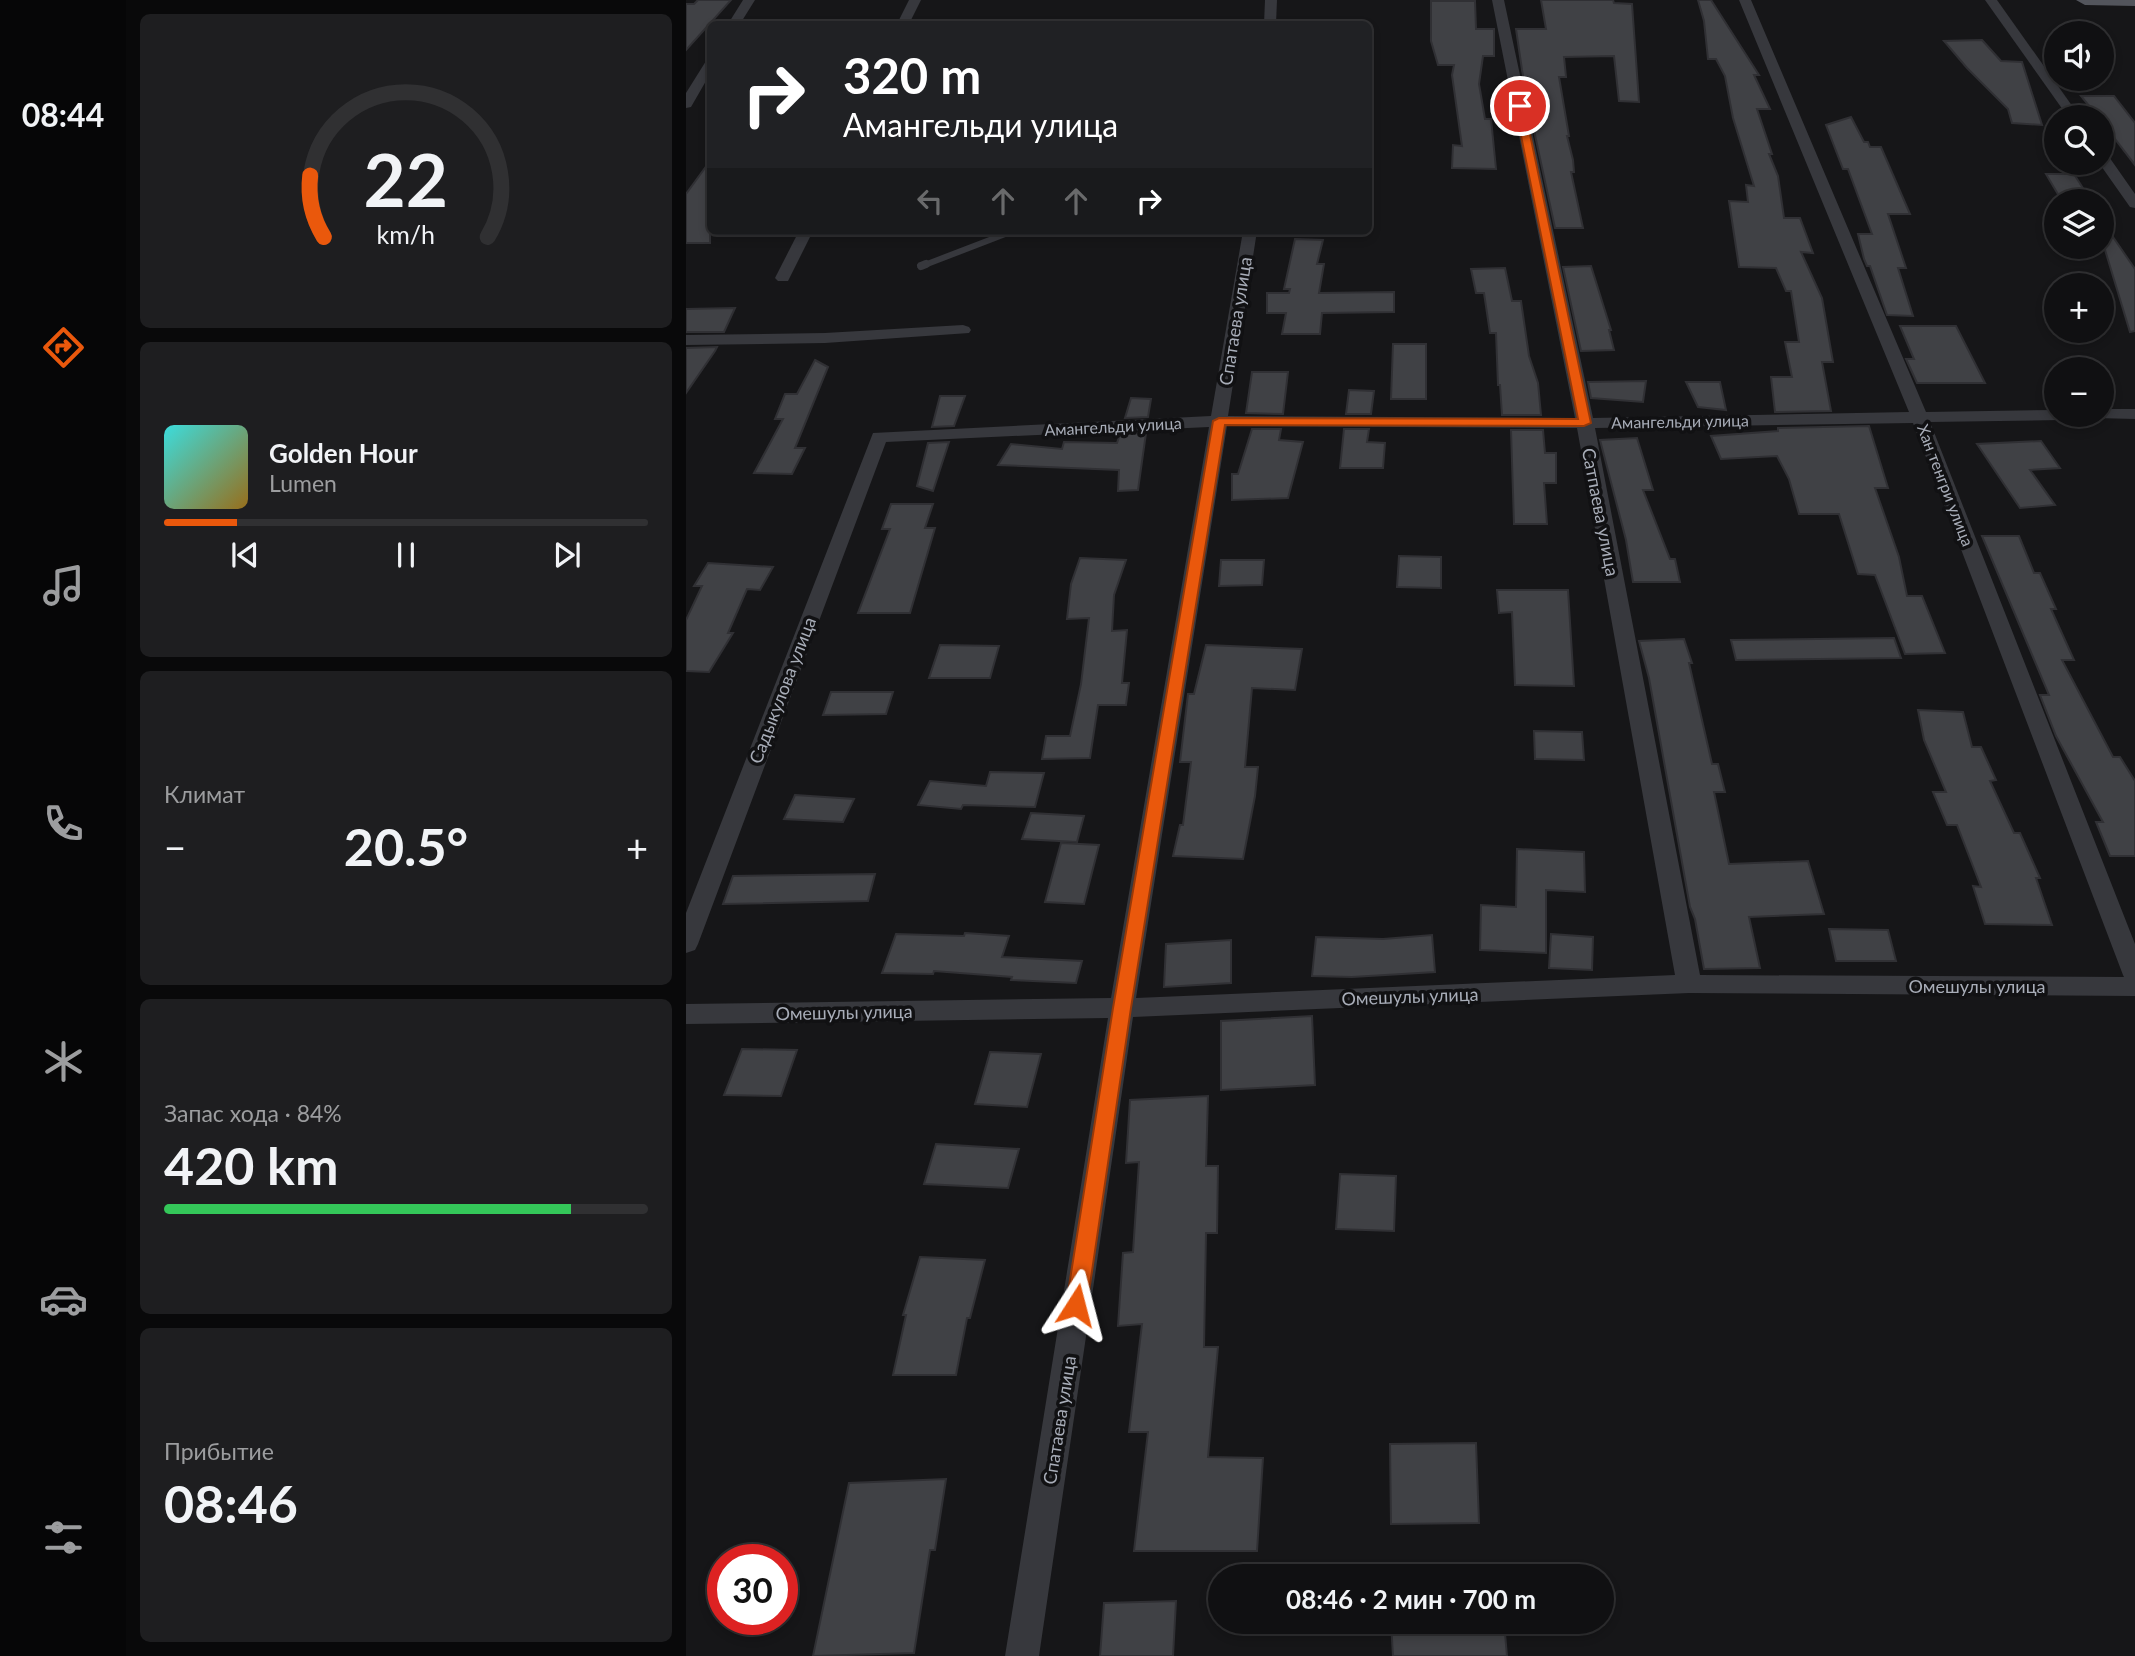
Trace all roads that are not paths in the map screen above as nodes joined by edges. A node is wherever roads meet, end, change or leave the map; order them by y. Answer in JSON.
{"nodes":[{"id":1,"x":749,"y":0,"type":"edge"},
{"id":2,"x":915,"y":0,"type":"edge"},
{"id":3,"x":1271,"y":0,"type":"edge"},
{"id":4,"x":1498,"y":0,"type":"edge"},
{"id":5,"x":1745,"y":0,"type":"edge"},
{"id":6,"x":1991,"y":0,"type":"edge"},
{"id":7,"x":2085,"y":0,"type":"edge"},
{"id":8,"x":2135,"y":1,"type":"edge"},
{"id":9,"x":736,"y":21,"type":"edge"},
{"id":10,"x":904,"y":21,"type":"edge"},
{"id":11,"x":1270,"y":21,"type":"edge"},
{"id":12,"x":707,"y":69,"type":"edge"},
{"id":13,"x":686,"y":104,"type":"edge"},
{"id":14,"x":2065,"y":105,"type":"edge"},
{"id":15,"x":2114,"y":174,"type":"edge"},
{"id":16,"x":2135,"y":204,"type":"edge"},
{"id":17,"x":804,"y":235,"type":"edge"},
{"id":18,"x":1002,"y":235,"type":"edge"},
{"id":19,"x":1249,"y":235,"type":"edge"},
{"id":20,"x":921,"y":266,"type":"dead end"},
{"id":21,"x":783,"y":278,"type":"dead end"},
{"id":22,"x":963,"y":330,"type":"dead end"},
{"id":23,"x":686,"y":340,"type":"edge"},
{"id":24,"x":2114,"y":414,"type":"edge"},
{"id":25,"x":2135,"y":414,"type":"edge"},
{"id":26,"x":2044,"y":415,"type":"edge"},
{"id":27,"x":1919,"y":417,"type":"junction"},
{"id":28,"x":1219,"y":421,"type":"junction"},
{"id":29,"x":1584,"y":423,"type":"junction"},
{"id":30,"x":879,"y":437,"type":"joint"},
{"id":31,"x":686,"y":944,"type":"edge"},
{"id":32,"x":2135,"y":975,"type":"edge"},
{"id":33,"x":1689,"y":984,"type":"junction"},
{"id":34,"x":2135,"y":987,"type":"edge"},
{"id":35,"x":1122,"y":1008,"type":"junction"},
{"id":36,"x":686,"y":1014,"type":"edge"},
{"id":37,"x":1022,"y":1656,"type":"edge"}],
"edges":[{"from":1,"to":9,"type":"street"},
{"from":2,"to":10,"type":"street"},
{"from":3,"to":11,"type":"street"},
{"from":4,"to":29,"type":"street","name":"Сатпаева улица"},
{"from":5,"to":27,"type":"street","name":"Хан тенгри улица"},
{"from":6,"to":14,"type":"street"},
{"from":7,"to":8,"type":"main road"},
{"from":12,"to":13,"type":"street"},
{"from":15,"to":16,"type":"street"},
{"from":17,"to":21,"type":"street"},
{"from":18,"to":20,"type":"lane"},
{"from":19,"to":28,"type":"street","name":"Спатаева улица"},
{"from":22,"to":23,"type":"street"},
{"from":24,"to":25,"type":"street"},
{"from":26,"to":27,"type":"street","name":"Амангельди улица"},
{"from":27,"to":29,"type":"street","name":"Амангельди улица"},
{"from":27,"to":32,"type":"street","name":"Хан тенгри улица"},
{"from":28,"to":29,"type":"street","name":"Амангельди улица"},
{"from":28,"to":30,"type":"street","name":"Амангельди улица"},
{"from":28,"to":35,"type":"street","name":"Спатаева улица"},
{"from":29,"to":33,"type":"street","name":"Сатпаева улица"},
{"from":30,"to":31,"type":"street","name":"Садыкулова улица"},
{"from":33,"to":34,"type":"street","name":"Омешулы улица"},
{"from":33,"to":35,"type":"street","name":"Омешулы улица"},
{"from":35,"to":36,"type":"street","name":"Омешулы улица"},
{"from":35,"to":37,"type":"street","name":"Спатаева улица"}]}
